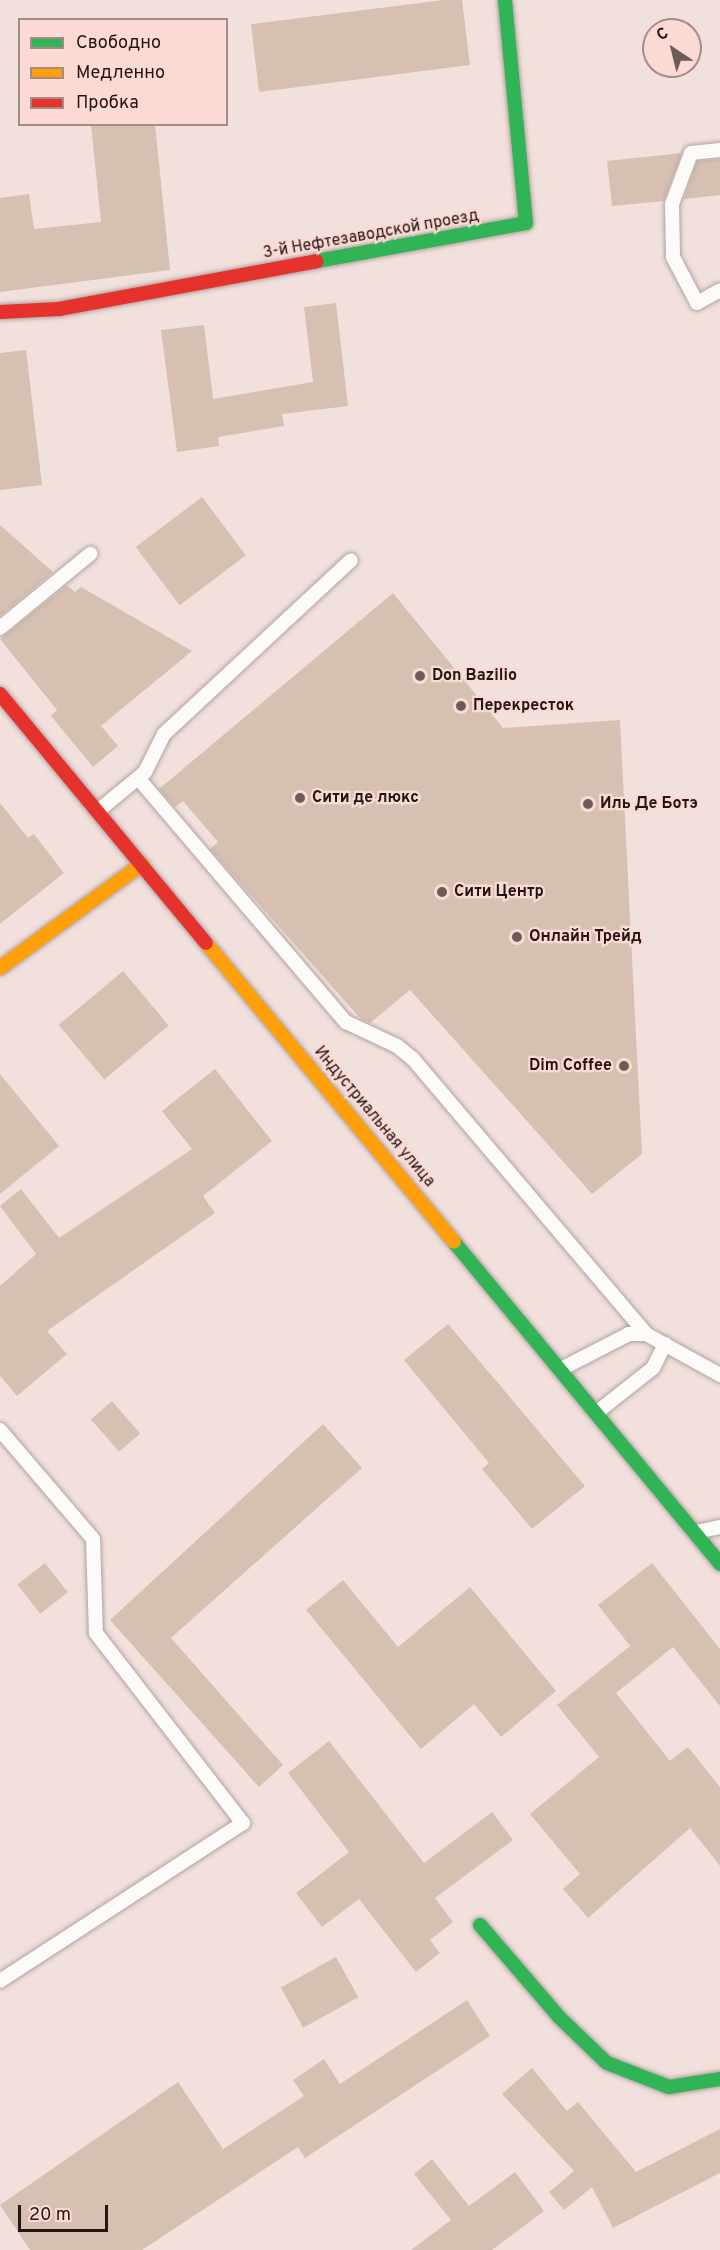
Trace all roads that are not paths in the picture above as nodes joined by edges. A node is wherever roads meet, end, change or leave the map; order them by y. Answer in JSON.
{"nodes":[{"id":1,"x":505,"y":0,"type":"edge"},
{"id":2,"x":720,"y":150,"type":"edge"},
{"id":3,"x":720,"y":290,"type":"edge"},
{"id":4,"x":0,"y":312,"type":"edge"},
{"id":5,"x":90,"y":554,"type":"dead end"},
{"id":6,"x":351,"y":560,"type":"dead end"},
{"id":7,"x":0,"y":628,"type":"edge"},
{"id":8,"x":0,"y":694,"type":"edge"},
{"id":9,"x":138,"y":778,"type":"junction"},
{"id":10,"x":98,"y":811,"type":"junction"},
{"id":11,"x":142,"y":864,"type":"junction"},
{"id":12,"x":0,"y":968,"type":"edge"},
{"id":13,"x":646,"y":1334,"type":"junction"},
{"id":14,"x":665,"y":1344,"type":"junction"},
{"id":15,"x":561,"y":1369,"type":"junction"},
{"id":16,"x":720,"y":1375,"type":"edge"},
{"id":17,"x":597,"y":1413,"type":"junction"},
{"id":18,"x":0,"y":1430,"type":"edge"},
{"id":19,"x":720,"y":1527,"type":"edge"},
{"id":20,"x":694,"y":1532,"type":"junction"},
{"id":21,"x":720,"y":1564,"type":"edge"},
{"id":22,"x":480,"y":1924,"type":"dead end"},
{"id":23,"x":0,"y":1981,"type":"edge"},
{"id":24,"x":720,"y":2079,"type":"edge"}],
"edges":[{"from":1,"to":4,"type":"street","name":"3-й Нефтезаводской проезд"},
{"from":2,"to":3,"type":"lane"},
{"from":5,"to":7,"type":"lane"},
{"from":6,"to":9,"type":"lane"},
{"from":8,"to":10,"type":"street","name":"Индустриальная улица"},
{"from":9,"to":10,"type":"lane"},
{"from":9,"to":13,"type":"lane"},
{"from":10,"to":11,"type":"street","name":"Индустриальная улица"},
{"from":11,"to":12,"type":"street"},
{"from":11,"to":15,"type":"street","name":"Индустриальная улица"},
{"from":13,"to":14,"type":"lane"},
{"from":13,"to":15,"type":"lane"},
{"from":14,"to":16,"type":"lane"},
{"from":14,"to":17,"type":"lane"},
{"from":15,"to":17,"type":"street","name":"Индустриальная улица"},
{"from":17,"to":20,"type":"street","name":"Индустриальная улица"},
{"from":18,"to":23,"type":"lane"},
{"from":19,"to":20,"type":"lane"},
{"from":20,"to":21,"type":"street","name":"Индустриальная улица"},
{"from":22,"to":24,"type":"street"}]}
